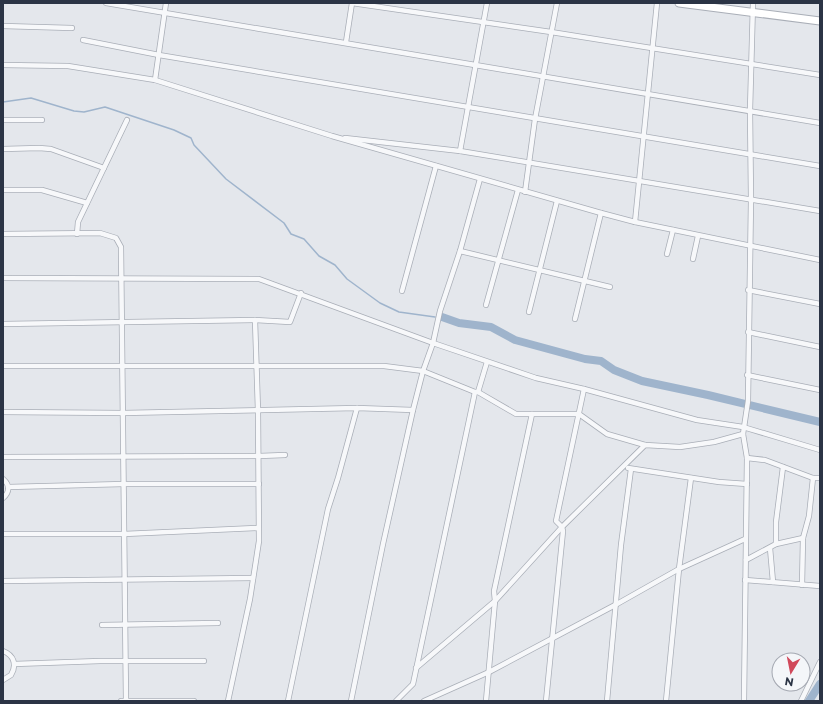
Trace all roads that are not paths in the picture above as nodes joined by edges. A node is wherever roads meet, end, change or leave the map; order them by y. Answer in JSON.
{"nodes":[{"id":1,"x":106,"y":3,"type":"edge"},
{"id":2,"x":166,"y":3,"type":"edge"},
{"id":3,"x":352,"y":3,"type":"edge"},
{"id":4,"x":487,"y":3,"type":"edge"},
{"id":5,"x":557,"y":3,"type":"edge"},
{"id":6,"x":657,"y":3,"type":"edge"},
{"id":7,"x":678,"y":3,"type":"edge"},
{"id":8,"x":754,"y":3,"type":"edge"},
{"id":9,"x":164,"y":13,"type":"junction"},
{"id":10,"x":753,"y":13,"type":"junction"},
{"id":11,"x":820,"y":21,"type":"edge"},
{"id":12,"x":484,"y":22,"type":"junction"},
{"id":13,"x":3,"y":26,"type":"edge"},
{"id":14,"x":72,"y":28,"type":"dead end"},
{"id":15,"x":551,"y":32,"type":"junction"},
{"id":16,"x":84,"y":40,"type":"dead end"},
{"id":17,"x":346,"y":42,"type":"junction"},
{"id":18,"x":653,"y":49,"type":"junction"},
{"id":19,"x":159,"y":56,"type":"junction"},
{"id":20,"x":476,"y":64,"type":"junction"},
{"id":21,"x":3,"y":65,"type":"edge"},
{"id":22,"x":752,"y":66,"type":"junction"},
{"id":23,"x":543,"y":75,"type":"junction"},
{"id":24,"x":820,"y":75,"type":"edge"},
{"id":25,"x":155,"y":80,"type":"junction"},
{"id":26,"x":649,"y":93,"type":"junction"},
{"id":27,"x":468,"y":108,"type":"junction"},
{"id":28,"x":750,"y":110,"type":"junction"},
{"id":29,"x":535,"y":119,"type":"junction"},
{"id":30,"x":3,"y":120,"type":"edge"},
{"id":31,"x":42,"y":120,"type":"dead end"},
{"id":32,"x":127,"y":120,"type":"dead end"},
{"id":33,"x":820,"y":123,"type":"edge"},
{"id":34,"x":332,"y":136,"type":"junction"},
{"id":35,"x":644,"y":137,"type":"junction"},
{"id":36,"x":3,"y":149,"type":"edge"},
{"id":37,"x":460,"y":151,"type":"junction"},
{"id":38,"x":750,"y":156,"type":"junction"},
{"id":39,"x":529,"y":163,"type":"junction"},
{"id":40,"x":436,"y":166,"type":"junction"},
{"id":41,"x":820,"y":166,"type":"edge"},
{"id":42,"x":104,"y":168,"type":"junction"},
{"id":43,"x":480,"y":179,"type":"junction"},
{"id":44,"x":640,"y":181,"type":"junction"},
{"id":45,"x":3,"y":190,"type":"edge"},
{"id":46,"x":518,"y":190,"type":"junction"},
{"id":47,"x":525,"y":192,"type":"junction"},
{"id":48,"x":751,"y":200,"type":"junction"},
{"id":49,"x":557,"y":201,"type":"junction"},
{"id":50,"x":87,"y":203,"type":"junction"},
{"id":51,"x":820,"y":211,"type":"edge"},
{"id":52,"x":601,"y":213,"type":"junction"},
{"id":53,"x":635,"y":222,"type":"junction"},
{"id":54,"x":673,"y":230,"type":"junction"},
{"id":55,"x":3,"y":234,"type":"edge"},
{"id":56,"x":77,"y":234,"type":"junction"},
{"id":57,"x":698,"y":236,"type":"junction"},
{"id":58,"x":750,"y":247,"type":"junction"},
{"id":59,"x":460,"y":251,"type":"junction"},
{"id":60,"x":667,"y":254,"type":"dead end"},
{"id":61,"x":693,"y":259,"type":"dead end"},
{"id":62,"x":820,"y":260,"type":"edge"},
{"id":63,"x":499,"y":261,"type":"junction"},
{"id":64,"x":540,"y":270,"type":"junction"},
{"id":65,"x":121,"y":277,"type":"junction"},
{"id":66,"x":3,"y":278,"type":"edge"},
{"id":67,"x":584,"y":280,"type":"junction"},
{"id":68,"x":610,"y":287,"type":"dead end"},
{"id":69,"x":748,"y":290,"type":"junction"},
{"id":70,"x":402,"y":291,"type":"dead end"},
{"id":71,"x":301,"y":293,"type":"junction"},
{"id":72,"x":820,"y":304,"type":"edge"},
{"id":73,"x":486,"y":305,"type":"dead end"},
{"id":74,"x":529,"y":312,"type":"dead end"},
{"id":75,"x":575,"y":319,"type":"dead end"},
{"id":76,"x":255,"y":320,"type":"junction"},
{"id":77,"x":122,"y":322,"type":"junction"},
{"id":78,"x":3,"y":324,"type":"edge"},
{"id":79,"x":748,"y":332,"type":"junction"},
{"id":80,"x":433,"y":343,"type":"junction"},
{"id":81,"x":820,"y":347,"type":"edge"},
{"id":82,"x":487,"y":362,"type":"junction"},
{"id":83,"x":3,"y":366,"type":"edge"},
{"id":84,"x":123,"y":366,"type":"junction"},
{"id":85,"x":257,"y":366,"type":"junction"},
{"id":86,"x":423,"y":370,"type":"junction"},
{"id":87,"x":747,"y":375,"type":"junction"},
{"id":88,"x":584,"y":389,"type":"junction"},
{"id":89,"x":820,"y":389,"type":"edge"},
{"id":90,"x":476,"y":392,"type":"junction"},
{"id":91,"x":357,"y":408,"type":"junction"},
{"id":92,"x":413,"y":410,"type":"junction"},
{"id":93,"x":258,"y":411,"type":"junction"},
{"id":94,"x":3,"y":412,"type":"edge"},
{"id":95,"x":123,"y":413,"type":"junction"},
{"id":96,"x":532,"y":414,"type":"junction"},
{"id":97,"x":579,"y":414,"type":"junction"},
{"id":98,"x":743,"y":427,"type":"junction"},
{"id":99,"x":743,"y":434,"type":"junction"},
{"id":100,"x":645,"y":445,"type":"junction"},
{"id":101,"x":820,"y":450,"type":"edge"},
{"id":102,"x":285,"y":455,"type":"dead end"},
{"id":103,"x":259,"y":456,"type":"junction"},
{"id":104,"x":3,"y":457,"type":"edge"},
{"id":105,"x":124,"y":457,"type":"junction"},
{"id":106,"x":747,"y":458,"type":"junction"},
{"id":107,"x":623,"y":467,"type":"junction"},
{"id":108,"x":783,"y":467,"type":"junction"},
{"id":109,"x":631,"y":468,"type":"junction"},
{"id":110,"x":691,"y":478,"type":"junction"},
{"id":111,"x":813,"y":478,"type":"junction"},
{"id":112,"x":820,"y":478,"type":"edge"},
{"id":113,"x":3,"y":479,"type":"edge"},
{"id":114,"x":124,"y":484,"type":"junction"},
{"id":115,"x":259,"y":484,"type":"junction"},
{"id":116,"x":747,"y":484,"type":"junction"},
{"id":117,"x":8,"y":487,"type":"junction"},
{"id":118,"x":3,"y":498,"type":"edge"},
{"id":119,"x":562,"y":527,"type":"junction"},
{"id":120,"x":258,"y":528,"type":"junction"},
{"id":121,"x":3,"y":534,"type":"edge"},
{"id":122,"x":124,"y":534,"type":"junction"},
{"id":123,"x":803,"y":538,"type":"junction"},
{"id":124,"x":745,"y":539,"type":"junction"},
{"id":125,"x":776,"y":544,"type":"junction"},
{"id":126,"x":770,"y":548,"type":"junction"},
{"id":127,"x":746,"y":560,"type":"junction"},
{"id":128,"x":679,"y":568,"type":"junction"},
{"id":129,"x":254,"y":578,"type":"junction"},
{"id":130,"x":125,"y":579,"type":"junction"},
{"id":131,"x":746,"y":580,"type":"junction"},
{"id":132,"x":3,"y":581,"type":"edge"},
{"id":133,"x":773,"y":582,"type":"junction"},
{"id":134,"x":802,"y":585,"type":"junction"},
{"id":135,"x":820,"y":586,"type":"edge"},
{"id":136,"x":495,"y":601,"type":"junction"},
{"id":137,"x":617,"y":604,"type":"junction"},
{"id":138,"x":218,"y":623,"type":"dead end"},
{"id":139,"x":102,"y":625,"type":"dead end"},
{"id":140,"x":125,"y":625,"type":"junction"},
{"id":141,"x":554,"y":636,"type":"junction"},
{"id":142,"x":3,"y":651,"type":"edge"},
{"id":143,"x":126,"y":661,"type":"junction"},
{"id":144,"x":204,"y":661,"type":"dead end"},
{"id":145,"x":820,"y":662,"type":"edge"},
{"id":146,"x":14,"y":664,"type":"junction"},
{"id":147,"x":416,"y":668,"type":"junction"},
{"id":148,"x":489,"y":672,"type":"junction"},
{"id":149,"x":3,"y":680,"type":"edge"},
{"id":150,"x":121,"y":701,"type":"edge"},
{"id":151,"x":126,"y":701,"type":"edge"},
{"id":152,"x":194,"y":701,"type":"edge"},
{"id":153,"x":228,"y":701,"type":"edge"},
{"id":154,"x":288,"y":701,"type":"edge"},
{"id":155,"x":351,"y":701,"type":"edge"},
{"id":156,"x":396,"y":701,"type":"edge"},
{"id":157,"x":426,"y":701,"type":"edge"},
{"id":158,"x":486,"y":701,"type":"edge"},
{"id":159,"x":546,"y":701,"type":"edge"},
{"id":160,"x":607,"y":701,"type":"edge"},
{"id":161,"x":666,"y":701,"type":"edge"},
{"id":162,"x":744,"y":701,"type":"edge"},
{"id":163,"x":801,"y":701,"type":"edge"}],
"edges":[{"from":1,"to":9,"type":"street"},
{"from":2,"to":9,"type":"street"},
{"from":3,"to":12,"type":"street"},
{"from":3,"to":17,"type":"street"},
{"from":4,"to":12,"type":"street"},
{"from":5,"to":15,"type":"street"},
{"from":6,"to":18,"type":"street"},
{"from":7,"to":10,"type":"street"},
{"from":8,"to":10,"type":"street"},
{"from":9,"to":17,"type":"street"},
{"from":9,"to":19,"type":"street"},
{"from":10,"to":11,"type":"street"},
{"from":10,"to":22,"type":"street"},
{"from":12,"to":15,"type":"street"},
{"from":12,"to":20,"type":"street"},
{"from":13,"to":14,"type":"street"},
{"from":15,"to":18,"type":"street"},
{"from":15,"to":23,"type":"street"},
{"from":16,"to":19,"type":"street"},
{"from":17,"to":20,"type":"street"},
{"from":18,"to":22,"type":"street"},
{"from":18,"to":26,"type":"street"},
{"from":19,"to":25,"type":"street"},
{"from":19,"to":27,"type":"street"},
{"from":20,"to":23,"type":"street"},
{"from":20,"to":27,"type":"street"},
{"from":21,"to":25,"type":"street"},
{"from":22,"to":24,"type":"street"},
{"from":22,"to":28,"type":"street"},
{"from":23,"to":26,"type":"street"},
{"from":23,"to":29,"type":"street"},
{"from":25,"to":34,"type":"street"},
{"from":26,"to":28,"type":"street"},
{"from":26,"to":35,"type":"street"},
{"from":27,"to":29,"type":"street"},
{"from":27,"to":37,"type":"street"},
{"from":28,"to":33,"type":"street"},
{"from":28,"to":38,"type":"street"},
{"from":29,"to":35,"type":"street"},
{"from":29,"to":39,"type":"street"},
{"from":30,"to":31,"type":"street"},
{"from":32,"to":42,"type":"street"},
{"from":34,"to":37,"type":"street"},
{"from":34,"to":40,"type":"street"},
{"from":35,"to":38,"type":"street"},
{"from":35,"to":44,"type":"street"},
{"from":36,"to":42,"type":"street"},
{"from":37,"to":39,"type":"street"},
{"from":38,"to":41,"type":"street"},
{"from":38,"to":48,"type":"street"},
{"from":39,"to":44,"type":"street"},
{"from":39,"to":47,"type":"street"},
{"from":40,"to":43,"type":"street"},
{"from":40,"to":70,"type":"street"},
{"from":42,"to":50,"type":"street"},
{"from":43,"to":46,"type":"street"},
{"from":43,"to":59,"type":"street"},
{"from":44,"to":48,"type":"street"},
{"from":44,"to":53,"type":"street"},
{"from":45,"to":50,"type":"street"},
{"from":46,"to":47,"type":"street"},
{"from":46,"to":63,"type":"street"},
{"from":47,"to":49,"type":"street"},
{"from":48,"to":51,"type":"street"},
{"from":48,"to":58,"type":"street"},
{"from":49,"to":52,"type":"street"},
{"from":49,"to":64,"type":"street"},
{"from":50,"to":56,"type":"street"},
{"from":52,"to":53,"type":"street"},
{"from":52,"to":67,"type":"street"},
{"from":53,"to":54,"type":"street"},
{"from":54,"to":57,"type":"street"},
{"from":54,"to":60,"type":"street"},
{"from":55,"to":56,"type":"street"},
{"from":56,"to":65,"type":"street"},
{"from":57,"to":58,"type":"street"},
{"from":57,"to":61,"type":"street"},
{"from":58,"to":62,"type":"street"},
{"from":58,"to":69,"type":"street"},
{"from":59,"to":63,"type":"street"},
{"from":59,"to":80,"type":"street"},
{"from":63,"to":64,"type":"street"},
{"from":63,"to":73,"type":"street"},
{"from":64,"to":67,"type":"street"},
{"from":64,"to":74,"type":"street"},
{"from":65,"to":66,"type":"street"},
{"from":65,"to":71,"type":"street"},
{"from":65,"to":77,"type":"street"},
{"from":67,"to":68,"type":"street"},
{"from":67,"to":75,"type":"street"},
{"from":69,"to":72,"type":"street"},
{"from":69,"to":79,"type":"street"},
{"from":71,"to":76,"type":"street"},
{"from":71,"to":80,"type":"street"},
{"from":76,"to":77,"type":"street"},
{"from":76,"to":85,"type":"street"},
{"from":77,"to":78,"type":"street"},
{"from":77,"to":84,"type":"street"},
{"from":79,"to":81,"type":"street"},
{"from":79,"to":87,"type":"street"},
{"from":80,"to":82,"type":"street"},
{"from":80,"to":86,"type":"street"},
{"from":82,"to":88,"type":"street"},
{"from":82,"to":90,"type":"street"},
{"from":83,"to":84,"type":"street"},
{"from":84,"to":85,"type":"street"},
{"from":84,"to":95,"type":"street"},
{"from":85,"to":86,"type":"street"},
{"from":85,"to":93,"type":"street"},
{"from":86,"to":90,"type":"street"},
{"from":86,"to":92,"type":"street"},
{"from":87,"to":89,"type":"street"},
{"from":87,"to":98,"type":"street"},
{"from":88,"to":97,"type":"street"},
{"from":88,"to":98,"type":"street"},
{"from":90,"to":96,"type":"street"},
{"from":90,"to":147,"type":"street"},
{"from":91,"to":92,"type":"street"},
{"from":91,"to":93,"type":"street"},
{"from":91,"to":154,"type":"street"},
{"from":92,"to":155,"type":"street"},
{"from":93,"to":95,"type":"street"},
{"from":93,"to":103,"type":"street"},
{"from":94,"to":95,"type":"street"},
{"from":95,"to":105,"type":"street"},
{"from":96,"to":97,"type":"street"},
{"from":96,"to":136,"type":"street"},
{"from":97,"to":100,"type":"street"},
{"from":97,"to":119,"type":"street"},
{"from":98,"to":99,"type":"street"},
{"from":98,"to":101,"type":"street"},
{"from":99,"to":100,"type":"street"},
{"from":99,"to":106,"type":"street"},
{"from":100,"to":107,"type":"street"},
{"from":102,"to":103,"type":"street"},
{"from":103,"to":105,"type":"street"},
{"from":103,"to":115,"type":"street"},
{"from":104,"to":105,"type":"street"},
{"from":105,"to":114,"type":"street"},
{"from":106,"to":108,"type":"street"},
{"from":106,"to":116,"type":"street"},
{"from":107,"to":109,"type":"street"},
{"from":107,"to":119,"type":"street"},
{"from":108,"to":111,"type":"street"},
{"from":108,"to":125,"type":"street"},
{"from":109,"to":110,"type":"street"},
{"from":109,"to":137,"type":"street"},
{"from":110,"to":116,"type":"street"},
{"from":110,"to":128,"type":"street"},
{"from":111,"to":112,"type":"street"},
{"from":111,"to":123,"type":"street"},
{"from":113,"to":117,"type":"street"},
{"from":114,"to":115,"type":"street"},
{"from":114,"to":117,"type":"street"},
{"from":114,"to":122,"type":"street"},
{"from":115,"to":120,"type":"street"},
{"from":116,"to":124,"type":"street"},
{"from":117,"to":118,"type":"street"},
{"from":119,"to":136,"type":"street"},
{"from":119,"to":141,"type":"street"},
{"from":120,"to":122,"type":"street"},
{"from":120,"to":129,"type":"street"},
{"from":121,"to":122,"type":"street"},
{"from":122,"to":130,"type":"street"},
{"from":123,"to":125,"type":"street"},
{"from":123,"to":134,"type":"street"},
{"from":124,"to":127,"type":"street"},
{"from":124,"to":128,"type":"street"},
{"from":125,"to":126,"type":"street"},
{"from":126,"to":127,"type":"street"},
{"from":126,"to":133,"type":"street"},
{"from":127,"to":131,"type":"street"},
{"from":128,"to":137,"type":"street"},
{"from":128,"to":161,"type":"street"},
{"from":129,"to":130,"type":"street"},
{"from":129,"to":153,"type":"street"},
{"from":130,"to":132,"type":"street"},
{"from":130,"to":140,"type":"street"},
{"from":131,"to":133,"type":"street"},
{"from":131,"to":162,"type":"street"},
{"from":133,"to":134,"type":"street"},
{"from":134,"to":135,"type":"street"},
{"from":136,"to":147,"type":"street"},
{"from":136,"to":148,"type":"street"},
{"from":137,"to":141,"type":"street"},
{"from":137,"to":160,"type":"street"},
{"from":138,"to":140,"type":"street"},
{"from":139,"to":140,"type":"street"},
{"from":140,"to":143,"type":"street"},
{"from":141,"to":148,"type":"street"},
{"from":141,"to":159,"type":"street"},
{"from":142,"to":146,"type":"street"},
{"from":143,"to":144,"type":"street"},
{"from":143,"to":146,"type":"street"},
{"from":143,"to":151,"type":"street"},
{"from":145,"to":163,"type":"street"},
{"from":146,"to":149,"type":"street"},
{"from":147,"to":156,"type":"street"},
{"from":148,"to":157,"type":"street"},
{"from":148,"to":158,"type":"street"},
{"from":150,"to":151,"type":"street"},
{"from":151,"to":152,"type":"street"}]}
